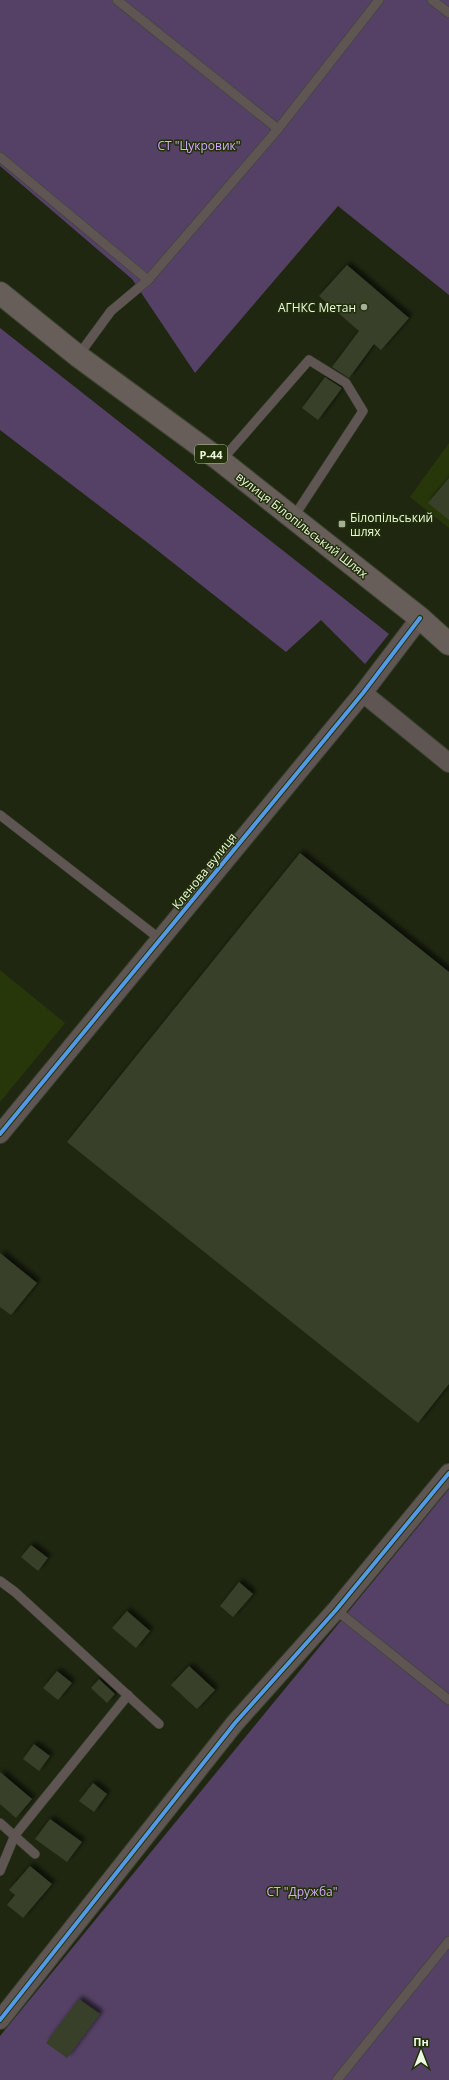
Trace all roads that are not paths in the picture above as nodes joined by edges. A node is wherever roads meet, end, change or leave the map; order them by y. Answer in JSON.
{"nodes":[{"id":1,"x":117,"y":0,"type":"edge"},
{"id":2,"x":378,"y":0,"type":"edge"},
{"id":3,"x":432,"y":0,"type":"edge"},
{"id":4,"x":449,"y":13,"type":"edge"},
{"id":5,"x":278,"y":130,"type":"junction"},
{"id":6,"x":0,"y":157,"type":"edge"},
{"id":7,"x":148,"y":280,"type":"junction"},
{"id":8,"x":0,"y":293,"type":"edge"},
{"id":9,"x":78,"y":356,"type":"junction"},
{"id":10,"x":221,"y":461,"type":"junction"},
{"id":11,"x":293,"y":518,"type":"junction"},
{"id":12,"x":420,"y":618,"type":"junction"},
{"id":13,"x":449,"y":644,"type":"edge"},
{"id":14,"x":363,"y":692,"type":"junction"},
{"id":15,"x":449,"y":763,"type":"edge"},
{"id":16,"x":0,"y":815,"type":"edge"},
{"id":17,"x":160,"y":939,"type":"junction"},
{"id":18,"x":0,"y":1134,"type":"edge"},
{"id":19,"x":449,"y":1473,"type":"edge"},
{"id":20,"x":0,"y":1581,"type":"edge"},
{"id":21,"x":336,"y":1610,"type":"junction"},
{"id":22,"x":128,"y":1695,"type":"junction"},
{"id":23,"x":449,"y":1700,"type":"edge"},
{"id":24,"x":159,"y":1724,"type":"dead end"},
{"id":25,"x":0,"y":1823,"type":"edge"},
{"id":26,"x":15,"y":1835,"type":"junction"},
{"id":27,"x":35,"y":1854,"type":"dead end"},
{"id":28,"x":0,"y":1871,"type":"edge"},
{"id":29,"x":449,"y":1941,"type":"edge"},
{"id":30,"x":0,"y":2020,"type":"edge"},
{"id":31,"x":337,"y":2080,"type":"edge"}],
"edges":[{"from":1,"to":5,"type":"lane"},
{"from":2,"to":5,"type":"lane"},
{"from":3,"to":4,"type":"lane"},
{"from":5,"to":7,"type":"lane"},
{"from":6,"to":7,"type":"lane"},
{"from":7,"to":9,"type":"lane"},
{"from":8,"to":9,"type":"main road","name":"вулиця Білопільський Шлях","number":"Р-44"},
{"from":9,"to":10,"type":"main road","name":"вулиця Білопільський Шлях","number":"Р-44"},
{"from":10,"to":11,"type":"main road","name":"вулиця Білопільський Шлях","number":"Р-44"},
{"from":10,"to":11,"type":"lane"},
{"from":11,"to":12,"type":"main road","name":"вулиця Білопільський Шлях","number":"Р-44"},
{"from":12,"to":13,"type":"main road","name":"вулиця Білопільський Шлях","number":"Р-44"},
{"from":12,"to":14,"type":"street","name":"Кленова вулиця"},
{"from":14,"to":15,"type":"street"},
{"from":14,"to":17,"type":"street","name":"Кленова вулиця"},
{"from":16,"to":17,"type":"lane"},
{"from":17,"to":18,"type":"street","name":"Кленова вулиця"},
{"from":19,"to":21,"type":"street"},
{"from":20,"to":22,"type":"lane"},
{"from":21,"to":23,"type":"lane"},
{"from":21,"to":30,"type":"street"},
{"from":22,"to":24,"type":"lane"},
{"from":22,"to":26,"type":"lane"},
{"from":25,"to":26,"type":"lane"},
{"from":26,"to":27,"type":"lane"},
{"from":26,"to":28,"type":"lane"},
{"from":29,"to":31,"type":"lane"}]}
